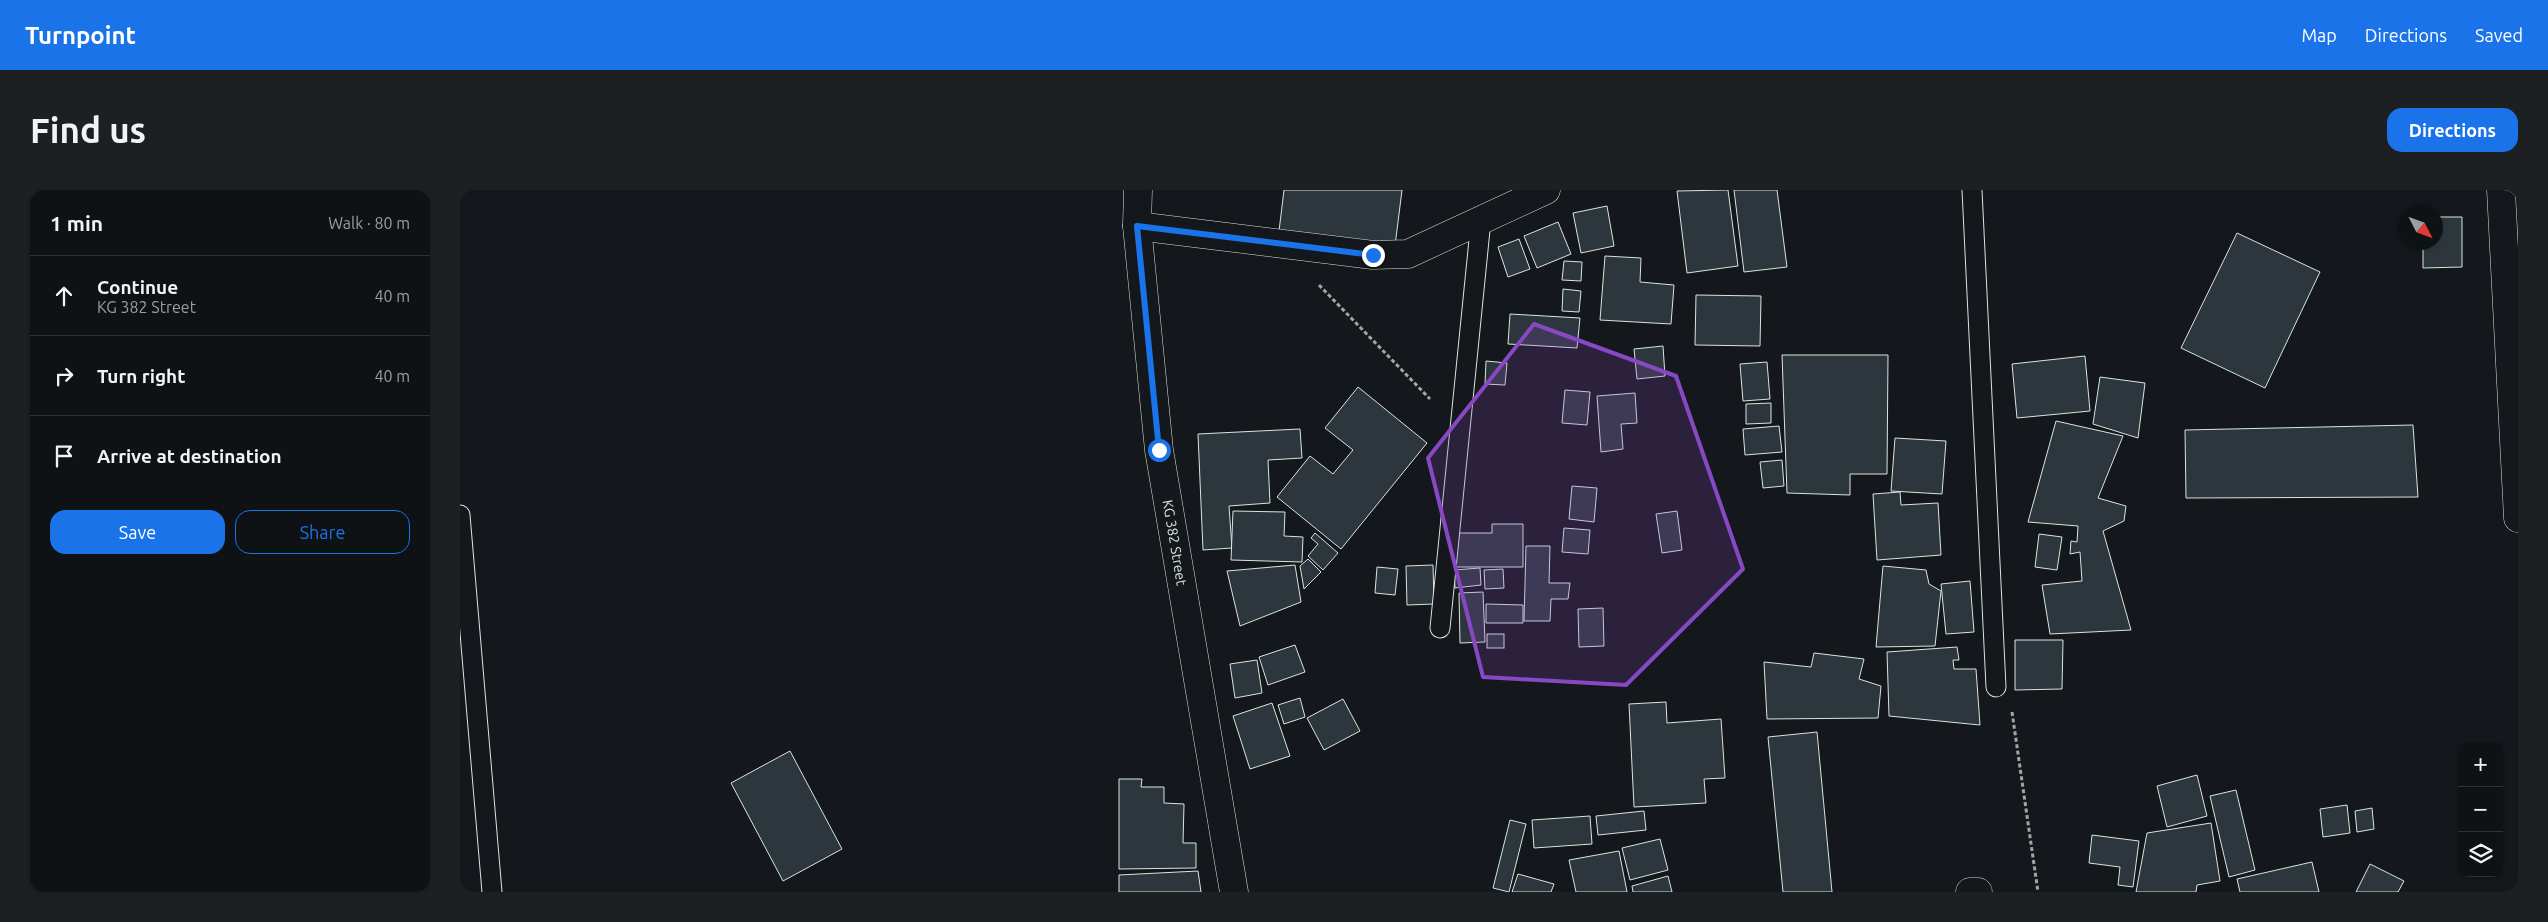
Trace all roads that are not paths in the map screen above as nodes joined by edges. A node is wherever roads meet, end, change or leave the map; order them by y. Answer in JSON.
{"nodes":[{"id":1,"x":1138,"y":190,"type":"edge"},
{"id":2,"x":1546,"y":190,"type":"edge"},
{"id":3,"x":1972,"y":190,"type":"edge"},
{"id":4,"x":2501,"y":190,"type":"edge"},
{"id":5,"x":1481,"y":220,"type":"junction"},
{"id":6,"x":1137,"y":226,"type":"junction"},
{"id":7,"x":460,"y":515,"type":"edge"},
{"id":8,"x":2518,"y":518,"type":"edge"},
{"id":9,"x":1440,"y":628,"type":"dead end"},
{"id":10,"x":1996,"y":687,"type":"dead end"},
{"id":11,"x":492,"y":892,"type":"edge"},
{"id":12,"x":1234,"y":892,"type":"edge"},
{"id":13,"x":1970,"y":892,"type":"edge"},
{"id":14,"x":1978,"y":892,"type":"edge"}],
"edges":[{"from":1,"to":6,"type":"street","name":"KG 382 Street"},
{"from":2,"to":5,"type":"street"},
{"from":3,"to":10,"type":"lane"},
{"from":4,"to":8,"type":"street"},
{"from":5,"to":6,"type":"street"},
{"from":5,"to":9,"type":"lane"},
{"from":6,"to":12,"type":"street","name":"KG 382 Street"},
{"from":7,"to":11,"type":"lane"},
{"from":13,"to":14,"type":"street"}]}
